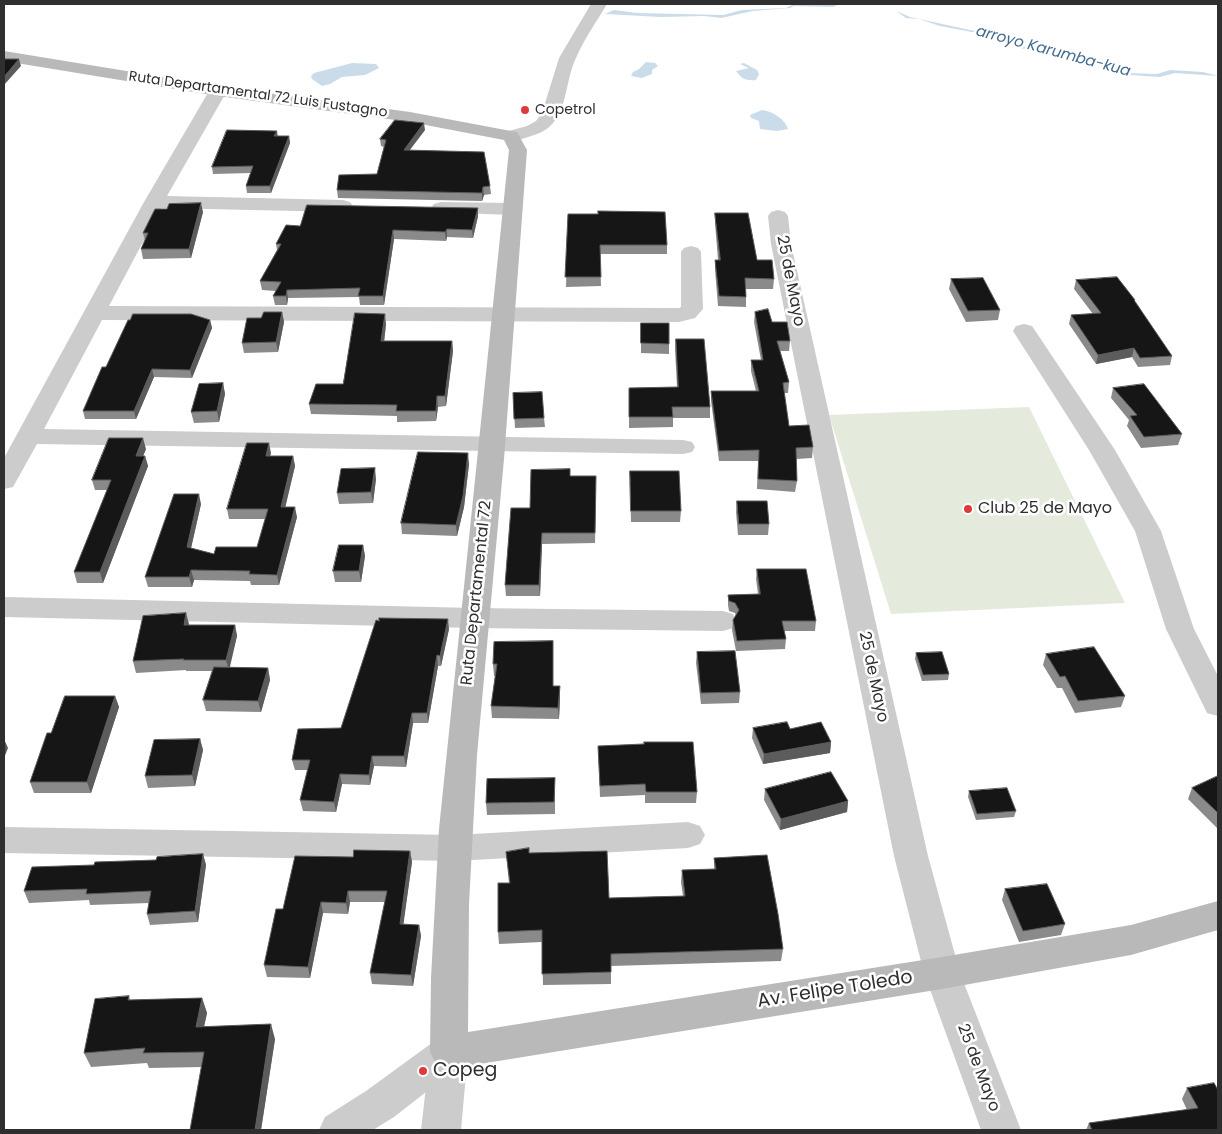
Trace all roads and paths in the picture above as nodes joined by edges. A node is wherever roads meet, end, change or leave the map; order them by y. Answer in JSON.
{"nodes":[{"id":1,"x":596,"y":8,"type":"edge"},
{"id":2,"x":4,"y":56,"type":"edge"},
{"id":3,"x":218,"y":91,"type":"junction"},
{"id":4,"x":511,"y":136,"type":"junction"},
{"id":5,"x":154,"y":202,"type":"junction"},
{"id":6,"x":362,"y":206,"type":"edge"},
{"id":7,"x":422,"y":208,"type":"edge"},
{"id":8,"x":511,"y":209,"type":"junction"},
{"id":9,"x":778,"y":216,"type":"dead end"},
{"id":10,"x":691,"y":252,"type":"dead end"},
{"id":11,"x":94,"y":313,"type":"junction"},
{"id":12,"x":503,"y":314,"type":"junction"},
{"id":13,"x":1024,"y":331,"type":"dead end"},
{"id":14,"x":29,"y":436,"type":"junction"},
{"id":15,"x":492,"y":445,"type":"junction"},
{"id":16,"x":683,"y":447,"type":"dead end"},
{"id":17,"x":4,"y":481,"type":"edge"},
{"id":18,"x":4,"y":607,"type":"edge"},
{"id":19,"x":474,"y":618,"type":"junction"},
{"id":20,"x":723,"y":621,"type":"dead end"},
{"id":21,"x":1218,"y":705,"type":"edge"},
{"id":22,"x":688,"y":835,"type":"dead end"},
{"id":23,"x":4,"y":840,"type":"edge"},
{"id":24,"x":455,"y":848,"type":"junction"},
{"id":25,"x":1218,"y":916,"type":"edge"},
{"id":26,"x":942,"y":973,"type":"junction"},
{"id":27,"x":449,"y":1052,"type":"junction"},
{"id":28,"x":339,"y":1130,"type":"edge"},
{"id":29,"x":441,"y":1130,"type":"edge"},
{"id":30,"x":1001,"y":1130,"type":"edge"}],
"edges":[{"from":1,"to":4,"type":"street"},
{"from":2,"to":3,"type":"main road","name":"Ruta Departamental 72 Luis Fustagno"},
{"from":3,"to":4,"type":"main road","name":"Ruta Departamental 72 Luis Fustagno"},
{"from":3,"to":5,"type":"street"},
{"from":4,"to":8,"type":"main road","name":"Ruta Departamental 72"},
{"from":5,"to":6,"type":"street"},
{"from":5,"to":11,"type":"street"},
{"from":7,"to":8,"type":"street"},
{"from":8,"to":12,"type":"main road","name":"Ruta Departamental 72"},
{"from":9,"to":26,"type":"street","name":"25 de Mayo"},
{"from":10,"to":12,"type":"street"},
{"from":11,"to":12,"type":"street"},
{"from":11,"to":14,"type":"street"},
{"from":12,"to":15,"type":"main road","name":"Ruta Departamental 72"},
{"from":13,"to":21,"type":"street"},
{"from":14,"to":15,"type":"street"},
{"from":14,"to":17,"type":"street"},
{"from":15,"to":16,"type":"street"},
{"from":15,"to":19,"type":"main road","name":"Ruta Departamental 72"},
{"from":18,"to":19,"type":"street"},
{"from":19,"to":20,"type":"street"},
{"from":19,"to":24,"type":"main road","name":"Ruta Departamental 72"},
{"from":22,"to":24,"type":"street"},
{"from":23,"to":24,"type":"street"},
{"from":24,"to":27,"type":"main road","name":"Ruta Departamental 72"},
{"from":25,"to":26,"type":"main road","name":"Av. Felipe Toledo"},
{"from":26,"to":27,"type":"main road","name":"Av. Felipe Toledo"},
{"from":26,"to":30,"type":"street","name":"25 de Mayo"},
{"from":27,"to":28,"type":"street"},
{"from":27,"to":29,"type":"street"}]}
